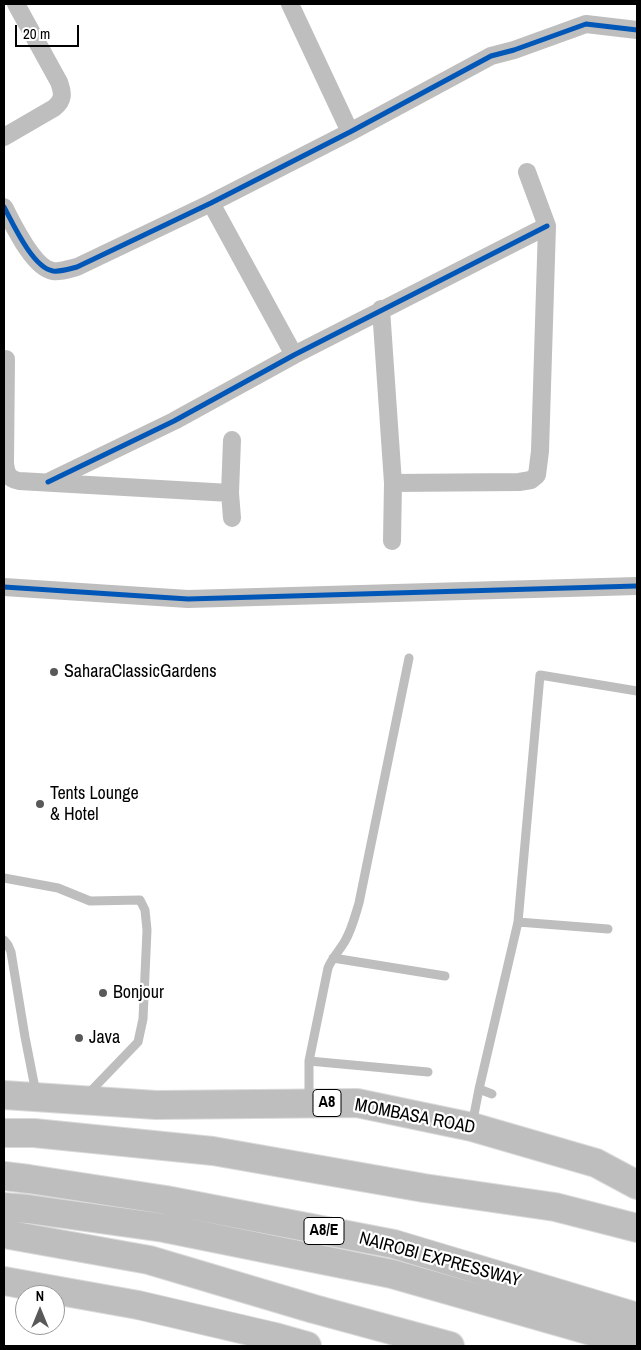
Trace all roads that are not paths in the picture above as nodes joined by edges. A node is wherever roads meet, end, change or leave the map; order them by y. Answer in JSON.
{"nodes":[{"id":1,"x":16,"y":4,"type":"edge"},
{"id":2,"x":290,"y":4,"type":"edge"},
{"id":3,"x":637,"y":30,"type":"edge"},
{"id":4,"x":350,"y":132,"type":"junction"},
{"id":5,"x":4,"y":137,"type":"edge"},
{"id":6,"x":527,"y":172,"type":"dead end"},
{"id":7,"x":211,"y":203,"type":"junction"},
{"id":8,"x":6,"y":216,"type":"edge"},
{"id":9,"x":546,"y":226,"type":"junction"},
{"id":10,"x":381,"y":309,"type":"junction"},
{"id":11,"x":294,"y":355,"type":"junction"},
{"id":12,"x":6,"y":359,"type":"dead end"},
{"id":13,"x":232,"y":440,"type":"dead end"},
{"id":14,"x":48,"y":482,"type":"junction"},
{"id":15,"x":393,"y":483,"type":"junction"},
{"id":16,"x":230,"y":493,"type":"junction"},
{"id":17,"x":232,"y":518,"type":"dead end"},
{"id":18,"x":392,"y":541,"type":"dead end"},
{"id":19,"x":637,"y":586,"type":"edge"},
{"id":20,"x":4,"y":587,"type":"edge"},
{"id":21,"x":409,"y":658,"type":"dead end"},
{"id":22,"x":637,"y":691,"type":"edge"},
{"id":23,"x":4,"y":878,"type":"edge"},
{"id":24,"x":518,"y":922,"type":"junction"},
{"id":25,"x":608,"y":929,"type":"dead end"},
{"id":26,"x":4,"y":940,"type":"edge"},
{"id":27,"x":333,"y":958,"type":"junction"},
{"id":28,"x":445,"y":976,"type":"dead end"},
{"id":29,"x":309,"y":1061,"type":"junction"},
{"id":30,"x":428,"y":1072,"type":"dead end"},
{"id":31,"x":479,"y":1089,"type":"junction"},
{"id":32,"x":492,"y":1094,"type":"dead end"},
{"id":33,"x":4,"y":1095,"type":"edge"},
{"id":34,"x":37,"y":1097,"type":"junction"},
{"id":35,"x":82,"y":1101,"type":"junction"},
{"id":36,"x":310,"y":1103,"type":"junction"},
{"id":37,"x":472,"y":1127,"type":"junction"},
{"id":38,"x":4,"y":1133,"type":"edge"},
{"id":39,"x":4,"y":1176,"type":"edge"},
{"id":40,"x":637,"y":1185,"type":"edge"},
{"id":41,"x":4,"y":1207,"type":"edge"},
{"id":42,"x":637,"y":1228,"type":"edge"},
{"id":43,"x":4,"y":1234,"type":"edge"},
{"id":44,"x":4,"y":1280,"type":"edge"},
{"id":45,"x":637,"y":1317,"type":"edge"},
{"id":46,"x":308,"y":1346,"type":"edge"},
{"id":47,"x":450,"y":1346,"type":"edge"},
{"id":48,"x":637,"y":1346,"type":"edge"}],
"edges":[{"from":1,"to":5,"type":"street"},
{"from":2,"to":4,"type":"street"},
{"from":3,"to":4,"type":"street"},
{"from":4,"to":7,"type":"street"},
{"from":6,"to":9,"type":"street"},
{"from":7,"to":8,"type":"street"},
{"from":7,"to":11,"type":"street"},
{"from":9,"to":10,"type":"street"},
{"from":9,"to":15,"type":"street"},
{"from":10,"to":11,"type":"street"},
{"from":10,"to":15,"type":"street"},
{"from":11,"to":14,"type":"street"},
{"from":12,"to":14,"type":"street"},
{"from":13,"to":16,"type":"street"},
{"from":14,"to":16,"type":"street"},
{"from":15,"to":18,"type":"street"},
{"from":16,"to":17,"type":"street"},
{"from":19,"to":20,"type":"street"},
{"from":21,"to":27,"type":"lane"},
{"from":22,"to":24,"type":"lane"},
{"from":23,"to":35,"type":"lane"},
{"from":24,"to":25,"type":"lane"},
{"from":24,"to":31,"type":"lane"},
{"from":26,"to":34,"type":"lane"},
{"from":27,"to":28,"type":"lane"},
{"from":27,"to":29,"type":"lane"},
{"from":29,"to":30,"type":"lane"},
{"from":29,"to":36,"type":"lane"},
{"from":31,"to":32,"type":"lane"},
{"from":31,"to":37,"type":"lane"},
{"from":33,"to":34,"type":"highway","name":"MOMBASA ROAD","number":"A8"},
{"from":34,"to":35,"type":"highway","name":"MOMBASA ROAD","number":"A8"},
{"from":35,"to":36,"type":"highway","name":"MOMBASA ROAD","number":"A8"},
{"from":36,"to":37,"type":"highway","name":"MOMBASA ROAD","number":"A8"},
{"from":37,"to":40,"type":"highway","name":"MOMBASA ROAD","number":"A8"},
{"from":38,"to":42,"type":"highway"},
{"from":39,"to":45,"type":"highway","name":"NAIROBI EXPRESSWAY","number":"A8/E"},
{"from":41,"to":48,"type":"highway","name":"NAIROBI EXPRESSWAY","number":"A8/E"},
{"from":43,"to":47,"type":"highway"},
{"from":44,"to":46,"type":"highway"}]}
